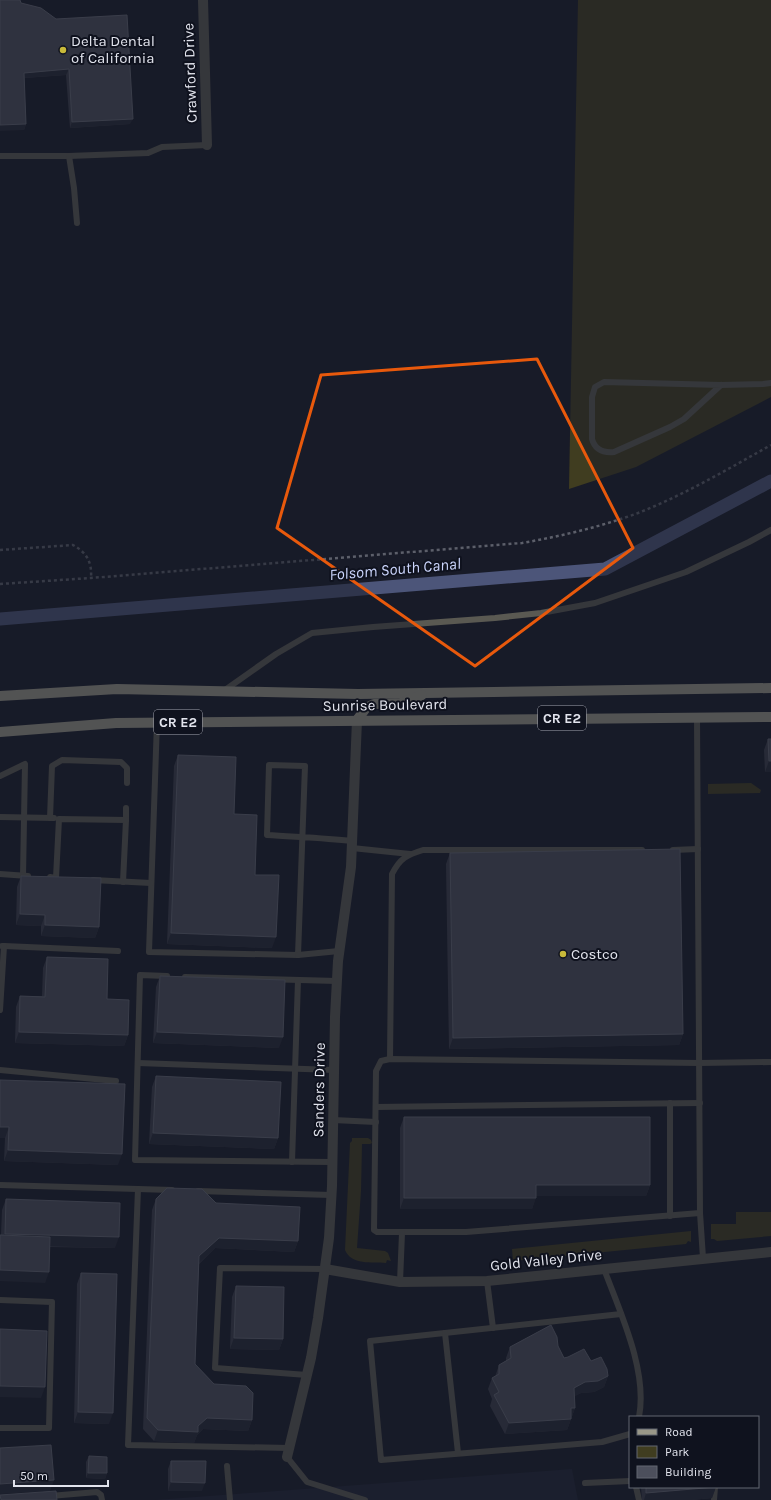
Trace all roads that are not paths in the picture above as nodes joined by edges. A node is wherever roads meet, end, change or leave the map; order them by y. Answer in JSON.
{"nodes":[{"id":1,"x":202,"y":0,"type":"edge"},
{"id":2,"x":207,"y":145,"type":"joint"},
{"id":3,"x":0,"y":156,"type":"edge"},
{"id":4,"x":69,"y":156,"type":"junction"},
{"id":5,"x":77,"y":223,"type":"dead end"},
{"id":6,"x":771,"y":383,"type":"edge"},
{"id":7,"x":720,"y":385,"type":"junction"},
{"id":8,"x":771,"y":530,"type":"edge"},
{"id":9,"x":771,"y":688,"type":"edge"},
{"id":10,"x":224,"y":691,"type":"junction"},
{"id":11,"x":428,"y":693,"type":"junction"},
{"id":12,"x":0,"y":696,"type":"edge"},
{"id":13,"x":697,"y":717,"type":"junction"},
{"id":14,"x":771,"y":717,"type":"edge"},
{"id":15,"x":357,"y":720,"type":"junction"},
{"id":16,"x":157,"y":722,"type":"junction"},
{"id":17,"x":0,"y":732,"type":"edge"},
{"id":18,"x":0,"y":776,"type":"edge"},
{"id":19,"x":127,"y":783,"type":"dead end"},
{"id":20,"x":126,"y":808,"type":"dead end"},
{"id":21,"x":0,"y":817,"type":"edge"},
{"id":22,"x":24,"y":818,"type":"junction"},
{"id":23,"x":50,"y":818,"type":"junction"},
{"id":24,"x":59,"y":818,"type":"junction"},
{"id":25,"x":126,"y":820,"type":"junction"},
{"id":26,"x":303,"y":837,"type":"junction"},
{"id":27,"x":352,"y":844,"type":"junction"},
{"id":28,"x":651,"y":850,"type":"edge"},
{"id":29,"x":666,"y":850,"type":"edge"},
{"id":30,"x":698,"y":850,"type":"junction"},
{"id":31,"x":410,"y":854,"type":"junction"},
{"id":32,"x":0,"y":874,"type":"edge"},
{"id":33,"x":23,"y":876,"type":"junction"},
{"id":34,"x":56,"y":878,"type":"junction"},
{"id":35,"x":63,"y":879,"type":"edge"},
{"id":36,"x":86,"y":880,"type":"edge"},
{"id":37,"x":123,"y":882,"type":"junction"},
{"id":38,"x":151,"y":883,"type":"junction"},
{"id":39,"x":2,"y":946,"type":"edge"},
{"id":40,"x":118,"y":951,"type":"dead end"},
{"id":41,"x":339,"y":951,"type":"junction"},
{"id":42,"x":298,"y":955,"type":"junction"},
{"id":43,"x":172,"y":976,"type":"edge"},
{"id":44,"x":180,"y":976,"type":"edge"},
{"id":45,"x":298,"y":980,"type":"junction"},
{"id":46,"x":337,"y":981,"type":"junction"},
{"id":47,"x":0,"y":1010,"type":"edge"},
{"id":48,"x":390,"y":1059,"type":"junction"},
{"id":49,"x":771,"y":1062,"type":"edge"},
{"id":50,"x":138,"y":1063,"type":"junction"},
{"id":51,"x":699,"y":1063,"type":"junction"},
{"id":52,"x":295,"y":1069,"type":"junction"},
{"id":53,"x":0,"y":1070,"type":"edge"},
{"id":54,"x":334,"y":1070,"type":"junction"},
{"id":55,"x":116,"y":1081,"type":"dead end"},
{"id":56,"x":670,"y":1103,"type":"junction"},
{"id":57,"x":700,"y":1103,"type":"junction"},
{"id":58,"x":376,"y":1108,"type":"junction"},
{"id":59,"x":333,"y":1120,"type":"junction"},
{"id":60,"x":376,"y":1122,"type":"junction"},
{"id":61,"x":292,"y":1162,"type":"junction"},
{"id":62,"x":332,"y":1162,"type":"junction"},
{"id":63,"x":0,"y":1185,"type":"edge"},
{"id":64,"x":138,"y":1189,"type":"junction"},
{"id":65,"x":176,"y":1190,"type":"edge"},
{"id":66,"x":192,"y":1191,"type":"edge"},
{"id":67,"x":331,"y":1195,"type":"junction"},
{"id":68,"x":700,"y":1213,"type":"junction"},
{"id":69,"x":670,"y":1216,"type":"junction"},
{"id":70,"x":402,"y":1233,"type":"junction"},
{"id":71,"x":771,"y":1252,"type":"edge"},
{"id":72,"x":702,"y":1258,"type":"junction"},
{"id":73,"x":604,"y":1268,"type":"junction"},
{"id":74,"x":325,"y":1269,"type":"junction"},
{"id":75,"x":487,"y":1281,"type":"junction"},
{"id":76,"x":400,"y":1282,"type":"junction"},
{"id":77,"x":0,"y":1300,"type":"edge"},
{"id":78,"x":621,"y":1314,"type":"junction"},
{"id":79,"x":493,"y":1328,"type":"junction"},
{"id":80,"x":445,"y":1333,"type":"junction"},
{"id":81,"x":307,"y":1375,"type":"junction"},
{"id":82,"x":639,"y":1416,"type":"edge"},
{"id":83,"x":0,"y":1428,"type":"edge"},
{"id":84,"x":629,"y":1434,"type":"edge"},
{"id":85,"x":288,"y":1452,"type":"junction"},
{"id":86,"x":458,"y":1453,"type":"junction"},
{"id":87,"x":227,"y":1466,"type":"dead end"},
{"id":88,"x":629,"y":1481,"type":"edge"},
{"id":89,"x":585,"y":1483,"type":"dead end"},
{"id":90,"x":636,"y":1488,"type":"edge"},
{"id":91,"x":715,"y":1488,"type":"edge"},
{"id":92,"x":339,"y":1492,"type":"junction"},
{"id":93,"x":43,"y":1497,"type":"edge"},
{"id":94,"x":102,"y":1500,"type":"edge"},
{"id":95,"x":230,"y":1500,"type":"edge"},
{"id":96,"x":338,"y":1500,"type":"edge"},
{"id":97,"x":365,"y":1500,"type":"edge"},
{"id":98,"x":638,"y":1500,"type":"edge"},
{"id":99,"x":714,"y":1500,"type":"edge"}],
"edges":[{"from":1,"to":2,"type":"street","name":"Crawford Drive"},
{"from":2,"to":4,"type":"lane"},
{"from":3,"to":4,"type":"lane"},
{"from":4,"to":5,"type":"lane"},
{"from":6,"to":7,"type":"lane"},
{"from":7,"to":7,"type":"lane"},
{"from":8,"to":10,"type":"lane"},
{"from":9,"to":11,"type":"main road","name":"Sunrise Boulevard","number":"CR E2"},
{"from":10,"to":11,"type":"main road","name":"Sunrise Boulevard","number":"CR E2"},
{"from":10,"to":12,"type":"main road","name":"Sunrise Boulevard","number":"CR E2"},
{"from":11,"to":15,"type":"main road"},
{"from":13,"to":14,"type":"main road","name":"Sunrise Boulevard","number":"CR E2"},
{"from":13,"to":15,"type":"main road","name":"Sunrise Boulevard","number":"CR E2"},
{"from":13,"to":30,"type":"lane"},
{"from":15,"to":16,"type":"main road","name":"Sunrise Boulevard","number":"CR E2"},
{"from":15,"to":27,"type":"street","name":"Sanders Drive"},
{"from":16,"to":17,"type":"main road","name":"Sunrise Boulevard","number":"CR E2"},
{"from":16,"to":38,"type":"lane"},
{"from":18,"to":22,"type":"lane"},
{"from":19,"to":23,"type":"lane"},
{"from":20,"to":25,"type":"lane"},
{"from":21,"to":22,"type":"lane"},
{"from":22,"to":23,"type":"lane"},
{"from":22,"to":33,"type":"lane"},
{"from":23,"to":24,"type":"lane"},
{"from":24,"to":25,"type":"lane"},
{"from":24,"to":34,"type":"lane"},
{"from":25,"to":37,"type":"lane"},
{"from":26,"to":26,"type":"lane"},
{"from":26,"to":27,"type":"lane"},
{"from":26,"to":42,"type":"lane"},
{"from":27,"to":31,"type":"lane"},
{"from":27,"to":41,"type":"street","name":"Sanders Drive"},
{"from":28,"to":31,"type":"lane"},
{"from":29,"to":30,"type":"lane"},
{"from":30,"to":51,"type":"lane"},
{"from":31,"to":48,"type":"lane"},
{"from":32,"to":33,"type":"lane"},
{"from":33,"to":34,"type":"lane"},
{"from":34,"to":35,"type":"lane"},
{"from":36,"to":37,"type":"lane"},
{"from":37,"to":38,"type":"lane"},
{"from":38,"to":42,"type":"lane"},
{"from":39,"to":40,"type":"lane"},
{"from":39,"to":47,"type":"lane"},
{"from":41,"to":42,"type":"lane"},
{"from":41,"to":46,"type":"street","name":"Sanders Drive"},
{"from":43,"to":50,"type":"lane"},
{"from":44,"to":45,"type":"lane"},
{"from":45,"to":46,"type":"lane"},
{"from":45,"to":52,"type":"lane"},
{"from":46,"to":54,"type":"street","name":"Sanders Drive"},
{"from":48,"to":51,"type":"lane"},
{"from":48,"to":58,"type":"lane"},
{"from":49,"to":51,"type":"lane"},
{"from":50,"to":52,"type":"lane"},
{"from":50,"to":61,"type":"lane"},
{"from":51,"to":57,"type":"lane"},
{"from":52,"to":54,"type":"lane"},
{"from":52,"to":61,"type":"lane"},
{"from":53,"to":55,"type":"lane"},
{"from":54,"to":59,"type":"street","name":"Sanders Drive"},
{"from":56,"to":57,"type":"lane"},
{"from":56,"to":58,"type":"lane"},
{"from":56,"to":69,"type":"lane"},
{"from":57,"to":68,"type":"lane"},
{"from":58,"to":60,"type":"lane"},
{"from":59,"to":60,"type":"lane"},
{"from":59,"to":62,"type":"street","name":"Sanders Drive"},
{"from":60,"to":70,"type":"lane"},
{"from":61,"to":62,"type":"lane"},
{"from":62,"to":67,"type":"street","name":"Sanders Drive"},
{"from":63,"to":64,"type":"lane"},
{"from":64,"to":65,"type":"lane"},
{"from":64,"to":85,"type":"lane"},
{"from":66,"to":67,"type":"lane"},
{"from":67,"to":74,"type":"street","name":"Sanders Drive"},
{"from":68,"to":69,"type":"lane"},
{"from":68,"to":72,"type":"lane"},
{"from":69,"to":70,"type":"lane"},
{"from":70,"to":76,"type":"lane"},
{"from":71,"to":72,"type":"street","name":"Gold Valley Drive"},
{"from":72,"to":73,"type":"street","name":"Gold Valley Drive"},
{"from":73,"to":75,"type":"street","name":"Gold Valley Drive"},
{"from":73,"to":78,"type":"lane"},
{"from":74,"to":76,"type":"street","name":"Gold Valley Drive"},
{"from":74,"to":81,"type":"street","name":"Sanders Drive"},
{"from":74,"to":81,"type":"lane"},
{"from":75,"to":76,"type":"street","name":"Gold Valley Drive"},
{"from":75,"to":79,"type":"lane"},
{"from":77,"to":83,"type":"lane"},
{"from":78,"to":79,"type":"lane"},
{"from":78,"to":82,"type":"lane"},
{"from":79,"to":80,"type":"lane"},
{"from":80,"to":86,"type":"lane"},
{"from":80,"to":86,"type":"lane"},
{"from":81,"to":85,"type":"street","name":"Sanders Drive"},
{"from":84,"to":86,"type":"lane"},
{"from":85,"to":92,"type":"lane"},
{"from":87,"to":95,"type":"lane"},
{"from":88,"to":89,"type":"lane"},
{"from":90,"to":98,"type":"lane"},
{"from":91,"to":99,"type":"lane"},
{"from":92,"to":96,"type":"lane"},
{"from":92,"to":97,"type":"lane"},
{"from":93,"to":94,"type":"lane"}]}
